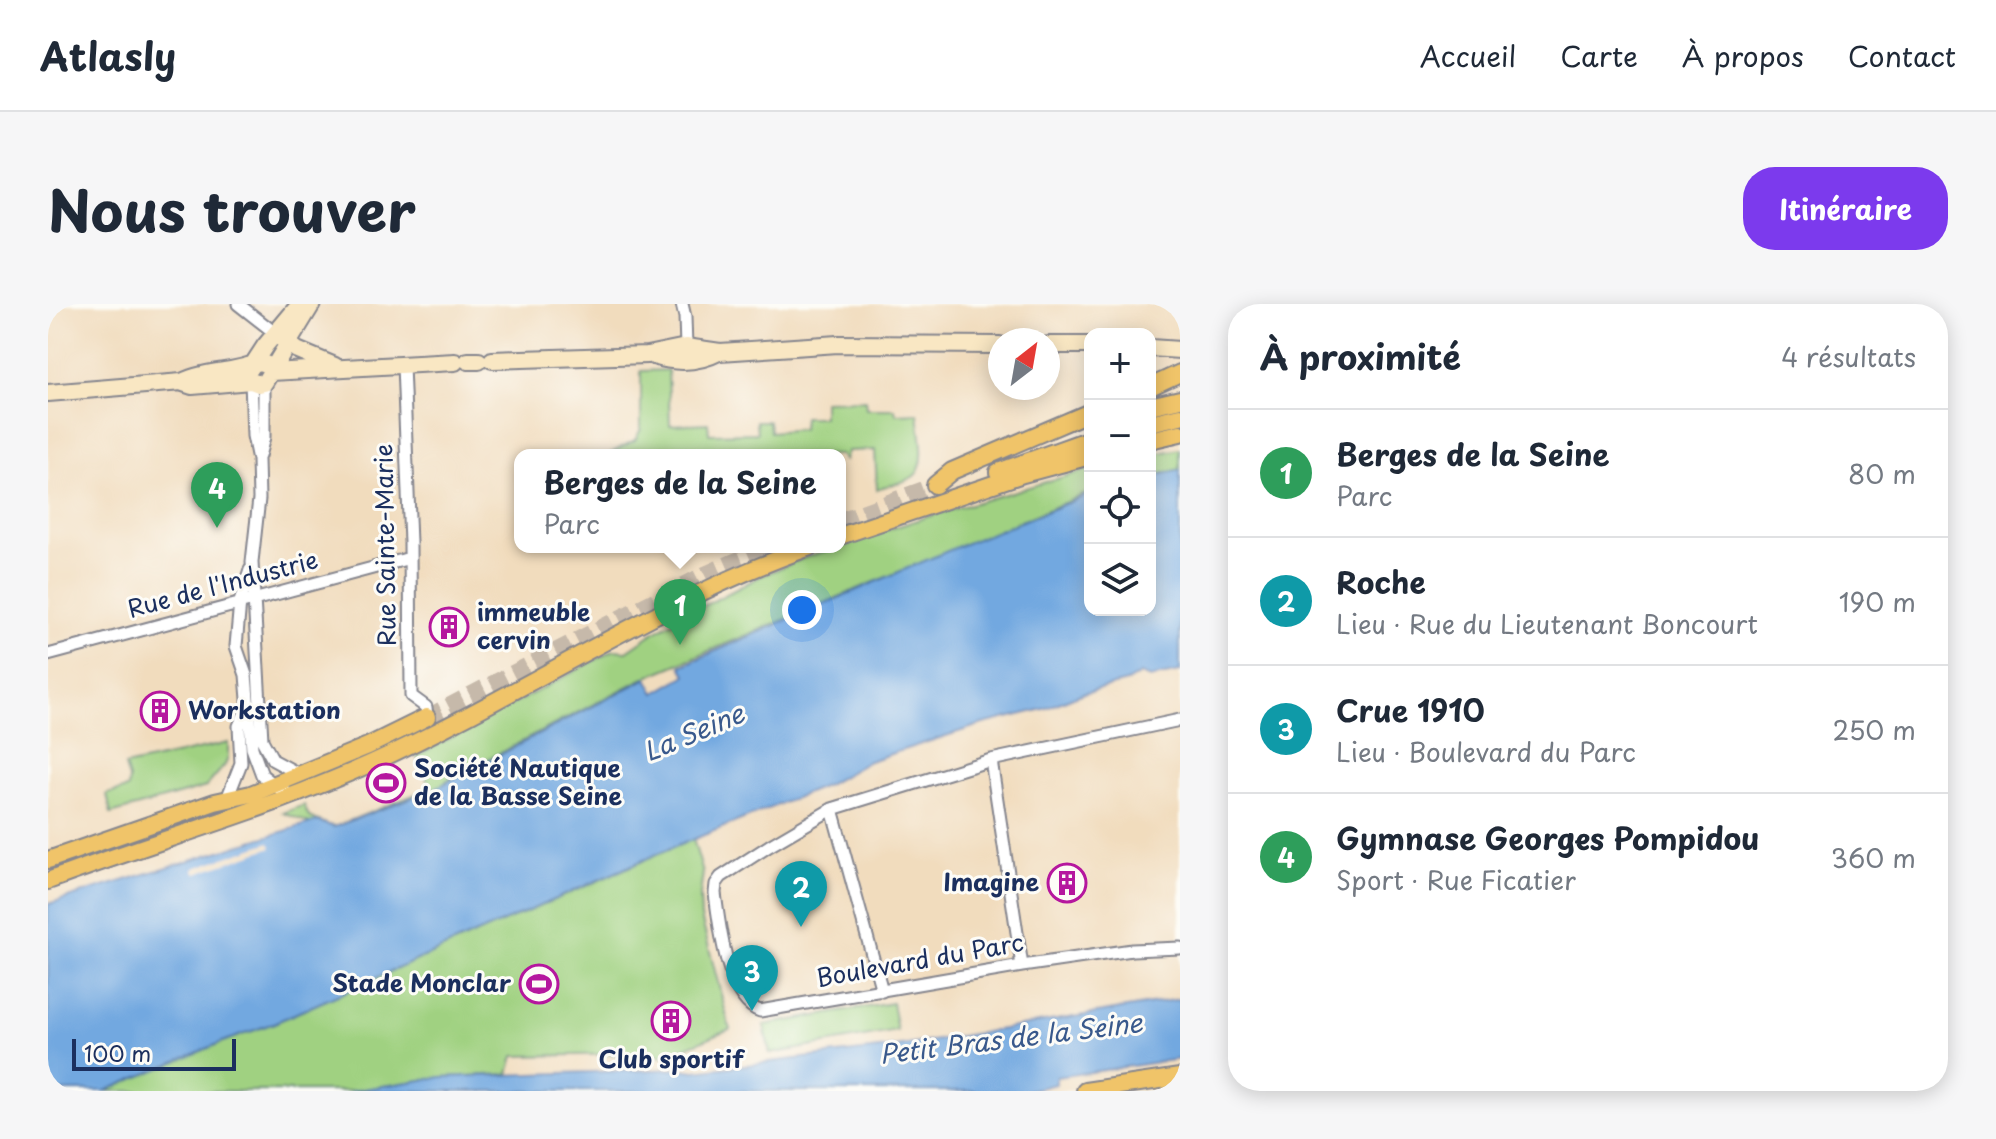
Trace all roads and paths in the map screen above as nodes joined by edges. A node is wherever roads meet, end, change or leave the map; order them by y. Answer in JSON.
{"nodes":[{"id":1,"x":238,"y":304,"type":"edge"},
{"id":2,"x":300,"y":304,"type":"edge"},
{"id":3,"x":312,"y":304,"type":"edge"},
{"id":4,"x":682,"y":304,"type":"edge"},
{"id":5,"x":281,"y":338,"type":"junction"},
{"id":6,"x":988,"y":345,"type":"edge"},
{"id":7,"x":1060,"y":345,"type":"edge"},
{"id":8,"x":1084,"y":345,"type":"edge"},
{"id":9,"x":686,"y":347,"type":"junction"},
{"id":10,"x":1156,"y":348,"type":"edge"},
{"id":11,"x":1180,"y":350,"type":"edge"},
{"id":12,"x":720,"y":352,"type":"junction"},
{"id":13,"x":651,"y":355,"type":"junction"},
{"id":14,"x":403,"y":365,"type":"junction"},
{"id":15,"x":341,"y":368,"type":"junction"},
{"id":16,"x":1180,"y":373,"type":"edge"},
{"id":17,"x":259,"y":375,"type":"junction"},
{"id":18,"x":1156,"y":384,"type":"edge"},
{"id":19,"x":48,"y":393,"type":"edge"},
{"id":20,"x":1180,"y":399,"type":"edge"},
{"id":21,"x":1156,"y":405,"type":"edge"},
{"id":22,"x":1084,"y":415,"type":"edge"},
{"id":23,"x":1180,"y":416,"type":"edge"},
{"id":24,"x":1156,"y":422,"type":"edge"},
{"id":25,"x":1084,"y":426,"type":"edge"},
{"id":26,"x":1180,"y":433,"type":"edge"},
{"id":27,"x":1156,"y":439,"type":"edge"},
{"id":28,"x":1084,"y":441,"type":"edge"},
{"id":29,"x":1084,"y":458,"type":"edge"},
{"id":30,"x":916,"y":509,"type":"junction"},
{"id":31,"x":846,"y":534,"type":"edge"},
{"id":32,"x":795,"y":553,"type":"edge"},
{"id":33,"x":410,"y":558,"type":"junction"},
{"id":34,"x":252,"y":562,"type":"junction"},
{"id":35,"x":255,"y":599,"type":"junction"},
{"id":36,"x":240,"y":602,"type":"junction"},
{"id":37,"x":48,"y":655,"type":"edge"},
{"id":38,"x":249,"y":703,"type":"junction"},
{"id":39,"x":427,"y":717,"type":"joint"},
{"id":40,"x":1180,"y":720,"type":"edge"},
{"id":41,"x":991,"y":760,"type":"junction"},
{"id":42,"x":297,"y":773,"type":"junction"},
{"id":43,"x":273,"y":785,"type":"junction"},
{"id":44,"x":293,"y":795,"type":"junction"},
{"id":45,"x":227,"y":799,"type":"junction"},
{"id":46,"x":832,"y":809,"type":"junction"},
{"id":47,"x":48,"y":860,"type":"edge"},
{"id":48,"x":48,"y":881,"type":"edge"},
{"id":49,"x":1180,"y":948,"type":"edge"},
{"id":50,"x":1022,"y":966,"type":"junction"},
{"id":51,"x":882,"y":991,"type":"junction"},
{"id":52,"x":1180,"y":1077,"type":"edge"},
{"id":53,"x":1085,"y":1091,"type":"edge"}],
"edges":[{"from":1,"to":5,"type":"street"},
{"from":2,"to":5,"type":"street"},
{"from":3,"to":5,"type":"street"},
{"from":4,"to":9,"type":"street"},
{"from":5,"to":15,"type":"street"},
{"from":5,"to":17,"type":"street"},
{"from":6,"to":12,"type":"street"},
{"from":7,"to":8,"type":"street"},
{"from":9,"to":12,"type":"street"},
{"from":9,"to":13,"type":"street"},
{"from":10,"to":11,"type":"street"},
{"from":12,"to":13,"type":"street"},
{"from":13,"to":14,"type":"street"},
{"from":14,"to":15,"type":"street"},
{"from":14,"to":33,"type":"street","name":"Rue Sainte-Marie"},
{"from":15,"to":17,"type":"street"},
{"from":16,"to":18,"type":"main road"},
{"from":17,"to":19,"type":"street"},
{"from":17,"to":34,"type":"street"},
{"from":20,"to":21,"type":"main road"},
{"from":22,"to":25,"type":"main road"},
{"from":23,"to":24,"type":"main road"},
{"from":26,"to":27,"type":"main road"},
{"from":28,"to":30,"type":"main road"},
{"from":29,"to":30,"type":"main road"},
{"from":30,"to":31,"type":"main road"},
{"from":32,"to":44,"type":"main road"},
{"from":33,"to":35,"type":"street","name":"Rue de l'Industrie"},
{"from":33,"to":39,"type":"street","name":"Rue Sainte-Marie"},
{"from":34,"to":35,"type":"street"},
{"from":34,"to":36,"type":"street"},
{"from":35,"to":36,"type":"street","name":"Rue de l'Industrie"},
{"from":35,"to":42,"type":"street"},
{"from":36,"to":37,"type":"street","name":"Rue de l'Industrie"},
{"from":36,"to":38,"type":"street"},
{"from":38,"to":43,"type":"street"},
{"from":38,"to":45,"type":"street"},
{"from":39,"to":42,"type":"main road"},
{"from":40,"to":41,"type":"street"},
{"from":41,"to":46,"type":"street"},
{"from":41,"to":50,"type":"street"},
{"from":42,"to":43,"type":"main road"},
{"from":43,"to":44,"type":"street"},
{"from":43,"to":45,"type":"main road"},
{"from":44,"to":48,"type":"main road"},
{"from":45,"to":47,"type":"main road"},
{"from":46,"to":51,"type":"street"},
{"from":46,"to":51,"type":"street","name":"Boulevard du Parc"},
{"from":49,"to":50,"type":"street","name":"Boulevard du Parc"},
{"from":50,"to":51,"type":"street","name":"Boulevard du Parc"},
{"from":52,"to":53,"type":"main road"}]}
